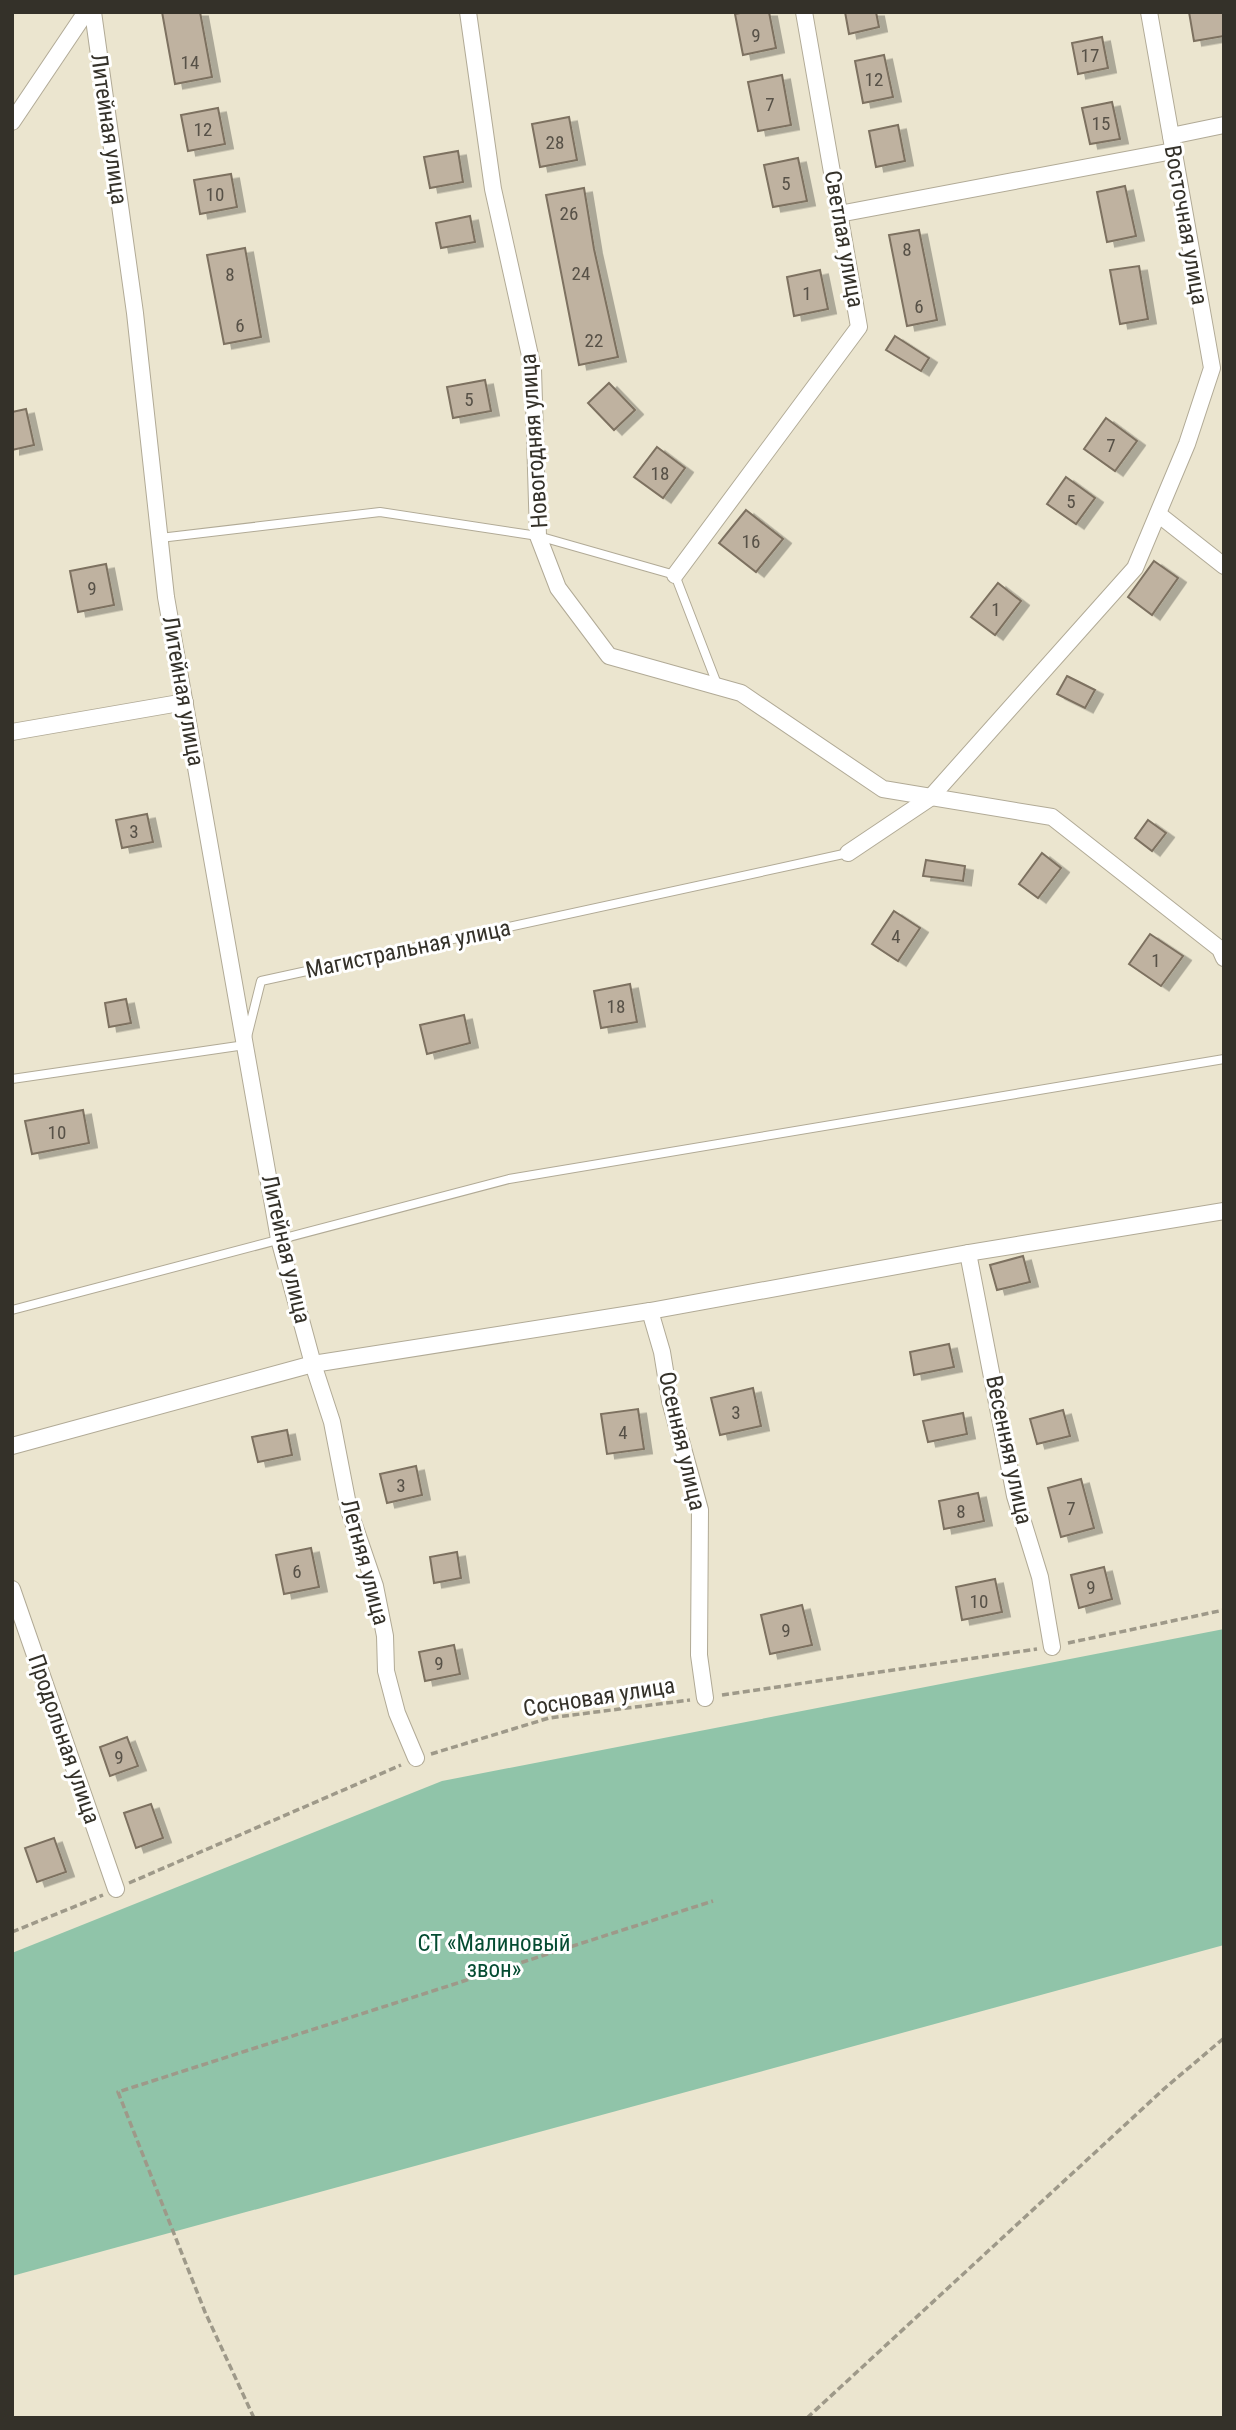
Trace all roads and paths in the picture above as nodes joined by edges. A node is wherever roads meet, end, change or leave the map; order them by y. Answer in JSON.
{"nodes":[{"id":1,"x":86,"y":12,"type":"edge"},
{"id":2,"x":93,"y":12,"type":"edge"},
{"id":3,"x":468,"y":12,"type":"edge"},
{"id":4,"x":804,"y":12,"type":"edge"},
{"id":5,"x":1149,"y":12,"type":"edge"},
{"id":6,"x":12,"y":122,"type":"edge"},
{"id":7,"x":1224,"y":125,"type":"edge"},
{"id":8,"x":1172,"y":144,"type":"junction"},
{"id":9,"x":839,"y":214,"type":"junction"},
{"id":10,"x":1158,"y":514,"type":"junction"},
{"id":11,"x":538,"y":536,"type":"junction"},
{"id":12,"x":160,"y":538,"type":"junction"},
{"id":13,"x":1224,"y":566,"type":"edge"},
{"id":14,"x":674,"y":575,"type":"junction"},
{"id":15,"x":717,"y":686,"type":"junction"},
{"id":16,"x":185,"y":702,"type":"junction"},
{"id":17,"x":12,"y":732,"type":"edge"},
{"id":18,"x":930,"y":798,"type":"junction"},
{"id":19,"x":848,"y":853,"type":"joint"},
{"id":20,"x":1224,"y":958,"type":"edge"},
{"id":21,"x":245,"y":1045,"type":"junction"},
{"id":22,"x":1224,"y":1059,"type":"edge"},
{"id":23,"x":12,"y":1079,"type":"edge"},
{"id":24,"x":1224,"y":1211,"type":"edge"},
{"id":25,"x":279,"y":1239,"type":"junction"},
{"id":26,"x":968,"y":1254,"type":"junction"},
{"id":27,"x":12,"y":1310,"type":"edge"},
{"id":28,"x":650,"y":1311,"type":"junction"},
{"id":29,"x":313,"y":1364,"type":"junction"},
{"id":30,"x":12,"y":1446,"type":"edge"},
{"id":31,"x":12,"y":1589,"type":"edge"},
{"id":32,"x":1224,"y":1610,"type":"edge"},
{"id":33,"x":1052,"y":1647,"type":"junction"},
{"id":34,"x":705,"y":1698,"type":"junction"},
{"id":35,"x":416,"y":1758,"type":"junction"},
{"id":36,"x":116,"y":1889,"type":"junction"},
{"id":37,"x":713,"y":1901,"type":"dead end"},
{"id":38,"x":12,"y":1932,"type":"edge"},
{"id":39,"x":1224,"y":2038,"type":"edge"},
{"id":40,"x":254,"y":2418,"type":"edge"},
{"id":41,"x":807,"y":2418,"type":"edge"}],
"edges":[{"from":1,"to":6,"type":"street"},
{"from":2,"to":12,"type":"street","name":"Литейная улица"},
{"from":3,"to":11,"type":"street","name":"Новогодняя улица"},
{"from":4,"to":9,"type":"street","name":"Светлая улица"},
{"from":5,"to":8,"type":"street","name":"Восточная улица"},
{"from":7,"to":8,"type":"street"},
{"from":8,"to":9,"type":"street"},
{"from":8,"to":10,"type":"street","name":"Восточная улица"},
{"from":9,"to":14,"type":"street","name":"Светлая улица"},
{"from":10,"to":13,"type":"street"},
{"from":10,"to":18,"type":"street","name":"Восточная улица"},
{"from":11,"to":12,"type":"lane"},
{"from":11,"to":14,"type":"lane"},
{"from":11,"to":15,"type":"street","name":"Новогодняя улица"},
{"from":12,"to":16,"type":"street","name":"Литейная улица"},
{"from":14,"to":15,"type":"lane"},
{"from":15,"to":18,"type":"street","name":"Новогодняя улица"},
{"from":16,"to":17,"type":"street"},
{"from":16,"to":21,"type":"street","name":"Литейная улица"},
{"from":18,"to":19,"type":"street","name":"Восточная улица"},
{"from":18,"to":20,"type":"street","name":"Новогодняя улица"},
{"from":19,"to":21,"type":"lane","name":"Магистральная улица"},
{"from":21,"to":23,"type":"lane"},
{"from":21,"to":25,"type":"street","name":"Литейная улица"},
{"from":22,"to":25,"type":"lane"},
{"from":24,"to":26,"type":"street"},
{"from":25,"to":27,"type":"lane"},
{"from":25,"to":29,"type":"street","name":"Литейная улица"},
{"from":26,"to":28,"type":"street"},
{"from":26,"to":33,"type":"street","name":"Весенняя улица"},
{"from":28,"to":29,"type":"street"},
{"from":28,"to":34,"type":"street","name":"Осенняя улица"},
{"from":29,"to":30,"type":"street"},
{"from":29,"to":35,"type":"street","name":"Летняя улица"},
{"from":31,"to":36,"type":"street","name":"Продольная улица"},
{"from":32,"to":33,"type":"path","name":"Сосновая улица"},
{"from":33,"to":34,"type":"path","name":"Сосновая улица"},
{"from":34,"to":35,"type":"path","name":"Сосновая улица"},
{"from":35,"to":36,"type":"path","name":"Сосновая улица"},
{"from":36,"to":38,"type":"path","name":"Сосновая улица"},
{"from":37,"to":40,"type":"path"},
{"from":39,"to":41,"type":"path"}]}
